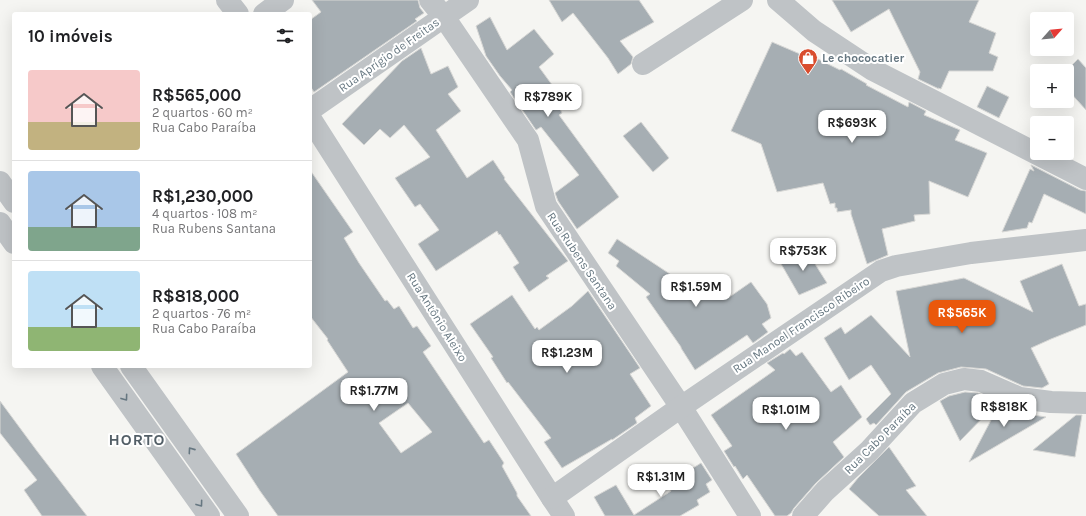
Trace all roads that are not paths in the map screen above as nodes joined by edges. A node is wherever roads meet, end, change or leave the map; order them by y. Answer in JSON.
{"nodes":[{"id":1,"x":227,"y":0,"type":"edge"},
{"id":2,"x":283,"y":0,"type":"edge"},
{"id":3,"x":430,"y":0,"type":"edge"},
{"id":4,"x":468,"y":0,"type":"edge"},
{"id":5,"x":742,"y":0,"type":"edge"},
{"id":6,"x":778,"y":0,"type":"edge"},
{"id":7,"x":236,"y":12,"type":"edge"},
{"id":8,"x":267,"y":12,"type":"edge"},
{"id":9,"x":444,"y":17,"type":"junction"},
{"id":10,"x":643,"y":64,"type":"dead end"},
{"id":11,"x":312,"y":109,"type":"edge"},
{"id":12,"x":312,"y":121,"type":"edge"},
{"id":13,"x":1086,"y":179,"type":"edge"},
{"id":14,"x":0,"y":182,"type":"edge"},
{"id":15,"x":12,"y":199,"type":"edge"},
{"id":16,"x":0,"y":223,"type":"edge"},
{"id":17,"x":12,"y":240,"type":"edge"},
{"id":18,"x":1086,"y":240,"type":"edge"},
{"id":19,"x":103,"y":368,"type":"edge"},
{"id":20,"x":132,"y":368,"type":"edge"},
{"id":21,"x":1086,"y":404,"type":"edge"},
{"id":22,"x":681,"y":407,"type":"junction"},
{"id":23,"x":552,"y":498,"type":"junction"},
{"id":24,"x":209,"y":516,"type":"edge"},
{"id":25,"x":238,"y":516,"type":"edge"},
{"id":26,"x":564,"y":516,"type":"edge"},
{"id":27,"x":750,"y":516,"type":"edge"},
{"id":28,"x":803,"y":516,"type":"edge"}],
"edges":[{"from":1,"to":7,"type":"street"},
{"from":2,"to":8,"type":"street"},
{"from":3,"to":9,"type":"street","name":"Rua Rubens Santana"},
{"from":4,"to":9,"type":"street","name":"Rua Aprígio de Freitas"},
{"from":5,"to":10,"type":"street"},
{"from":6,"to":13,"type":"street"},
{"from":9,"to":11,"type":"street","name":"Rua Aprígio de Freitas"},
{"from":9,"to":22,"type":"street","name":"Rua Rubens Santana"},
{"from":12,"to":23,"type":"street","name":"Rua Antônio Aleixo"},
{"from":14,"to":15,"type":"street"},
{"from":16,"to":17,"type":"street"},
{"from":18,"to":22,"type":"street","name":"Rua Manoel Francisco Ribeiro"},
{"from":19,"to":24,"type":"street","one_way":true},
{"from":25,"to":20,"type":"street","one_way":true},
{"from":21,"to":28,"type":"street","name":"Rua Cabo Paraíba"},
{"from":22,"to":23,"type":"street","name":"Rua Manoel Francisco Ribeiro"},
{"from":22,"to":27,"type":"street","name":"Rua Rubens Santana"},
{"from":23,"to":26,"type":"street","name":"Rua Antônio Aleixo"}]}
